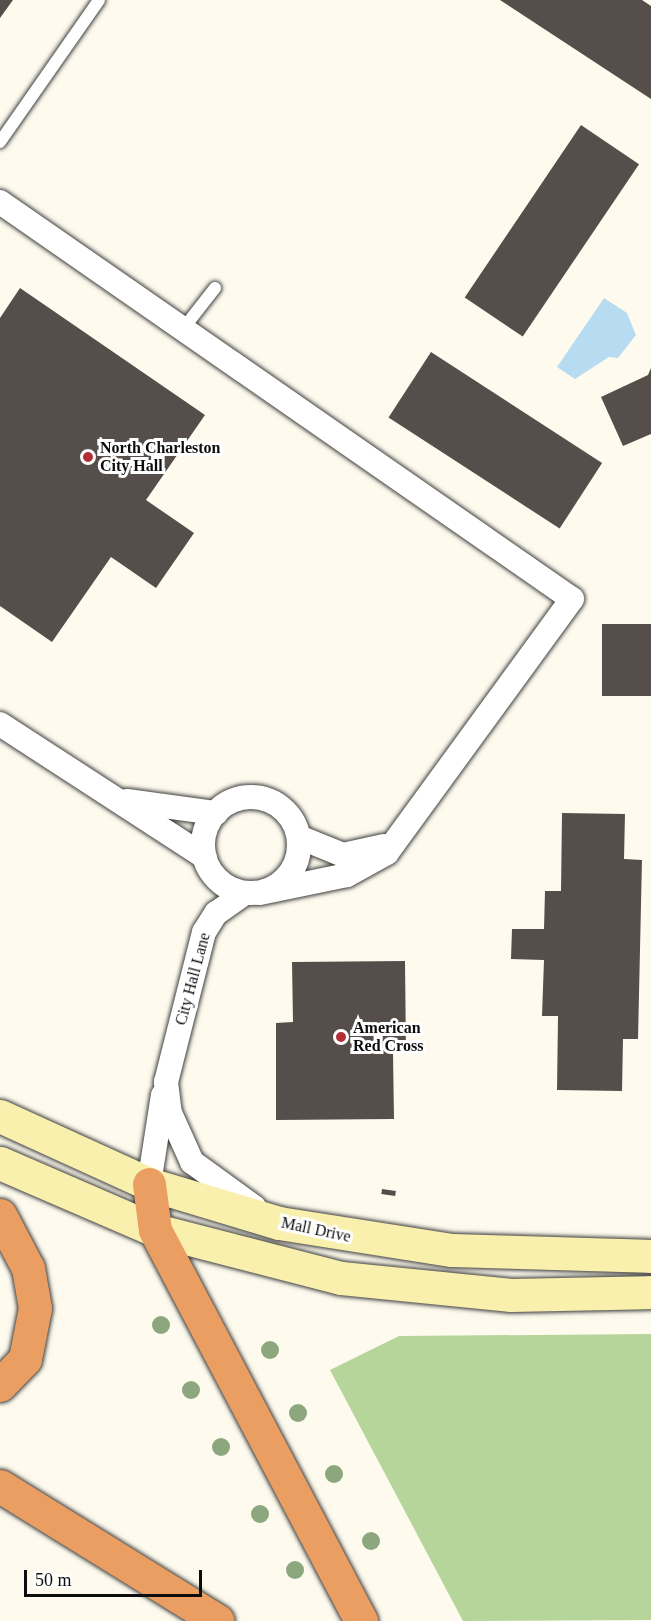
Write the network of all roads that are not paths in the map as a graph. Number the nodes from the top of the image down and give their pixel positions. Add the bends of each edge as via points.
1 (99, 0) edge
2 (0, 142) edge
3 (0, 202) edge
4 (215, 288) dead end
5 (183, 329) junction
6 (0, 724) edge
7 (115, 798) junction
8 (216, 813) junction
9 (403, 832) junction
10 (299, 837) junction
11 (205, 857) junction
12 (253, 893) junction
13 (166, 1082) junction
14 (0, 1116) edge
15 (0, 1163) edge
16 (149, 1184) junction
17 (0, 1215) edge
18 (279, 1223) junction
19 (155, 1230) junction
20 (643, 1253) edge
21 (651, 1292) edge
22 (0, 1385) edge
23 (0, 1486) edge
24 (218, 1621) edge
25 (362, 1621) edge

1 - 2 lane
3 - 5 street
4 - 5 lane
5 - 9 street via 572,599
6 - 7 street
7 - 8 street
7 - 11 street
8 - 10 street via 240,798 272,802 294,822
8 - 11 street via 205,831
9 - 10 street via 375,851 343,855
9 - 12 street via 368,868
10 - 12 street via 295,866 286,878
11 - 12 street via 216,878
12 - 13 street, City Hall Lane via 216,913 204,932
13 - 16 street, City Hall Lane
13 - 18 street, City Hall Lane via 170,1113 192,1162
14 - 16 street, Mall Drive
15 - 19 street
16 - 18 street, Mall Drive
16 - 19 highway
17 - 22 highway via 28,1268 35,1308 25,1359
18 - 20 street, Mall Drive via 452,1250
19 - 21 street via 252,1259 426,1291 511,1295
19 - 25 highway
23 - 24 highway

